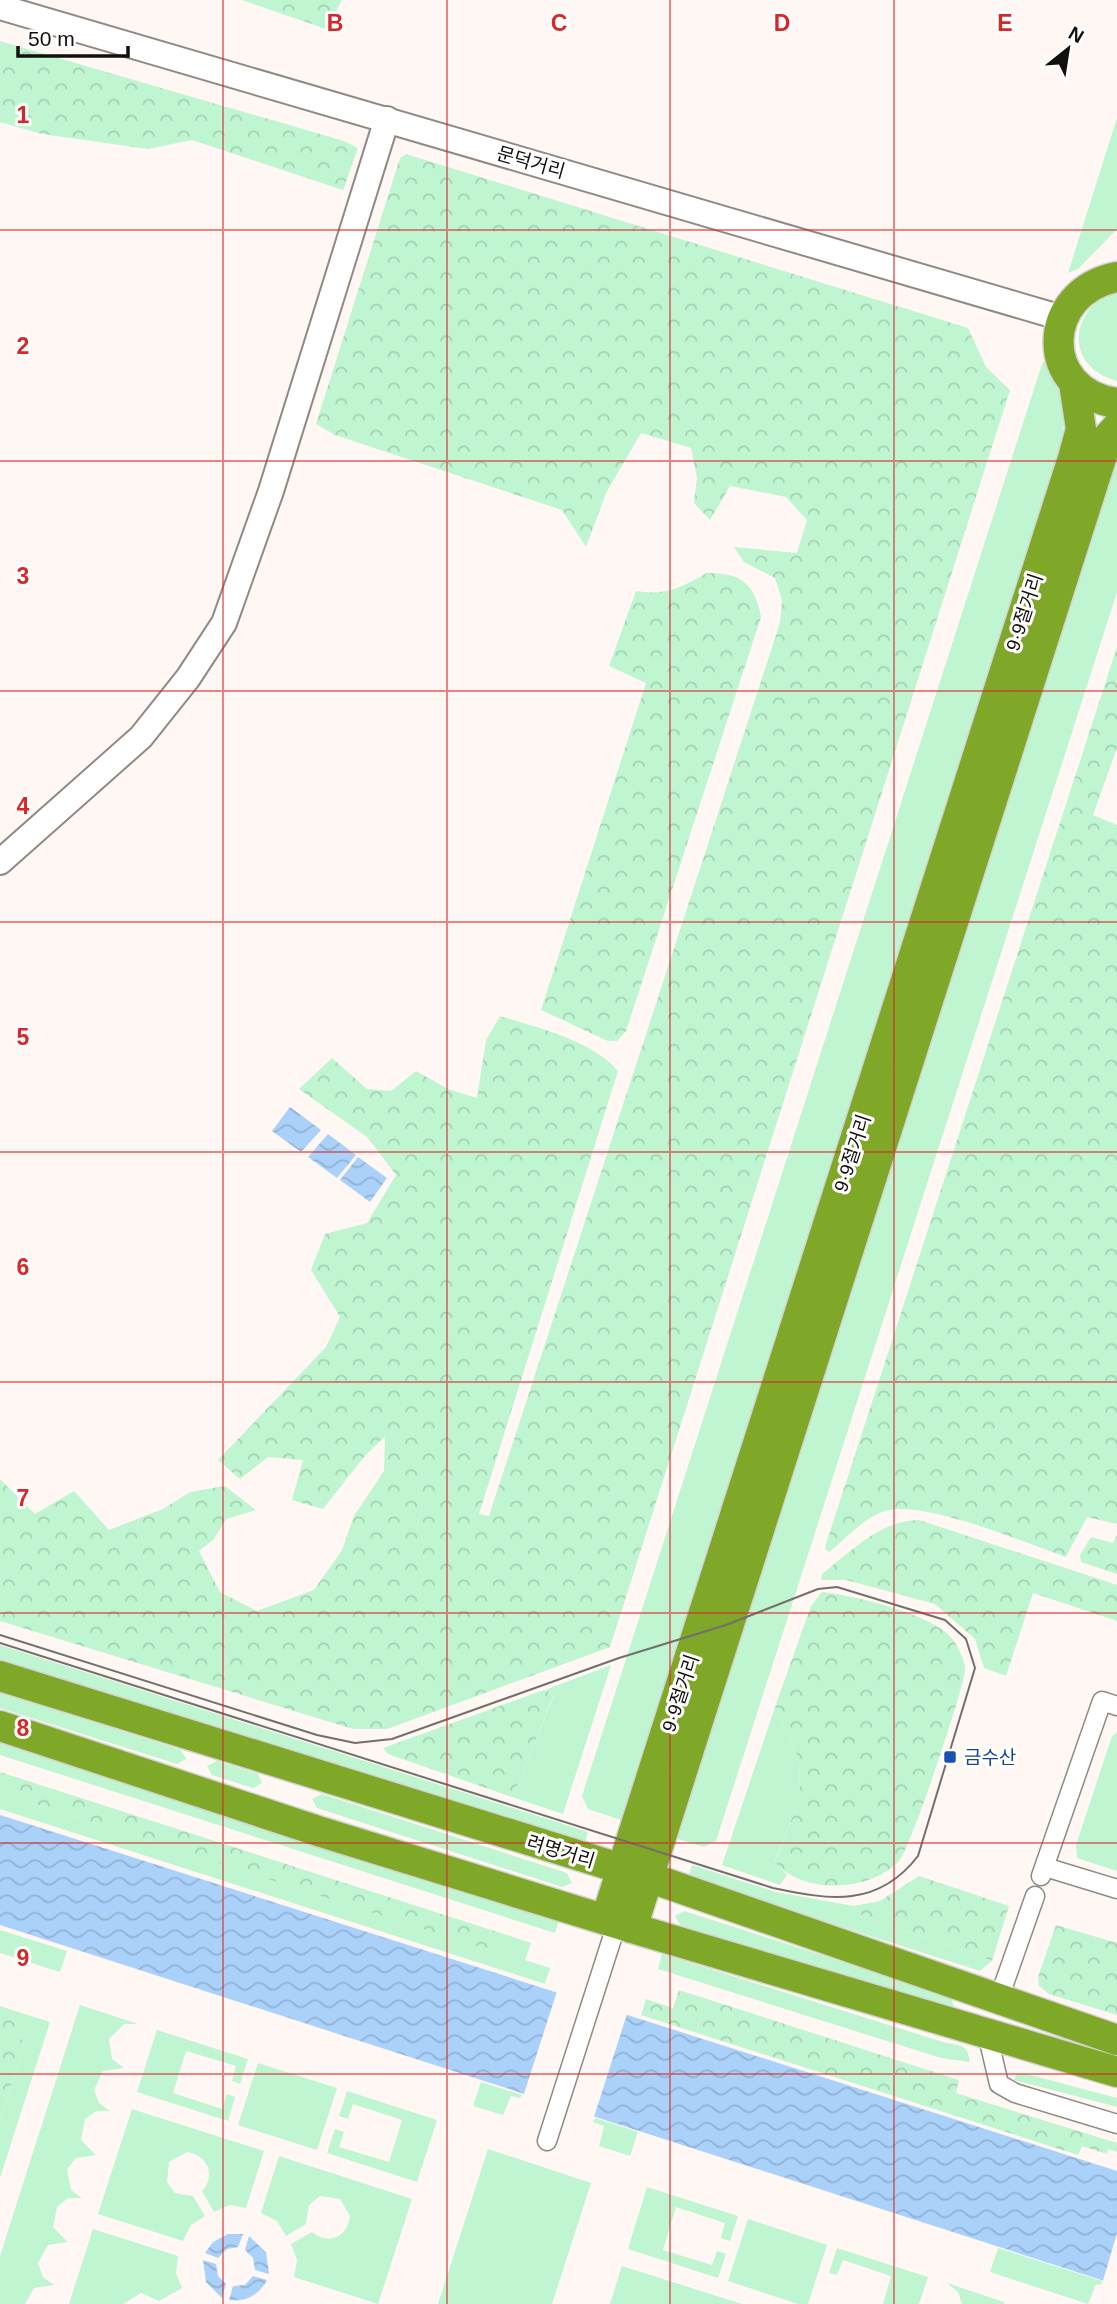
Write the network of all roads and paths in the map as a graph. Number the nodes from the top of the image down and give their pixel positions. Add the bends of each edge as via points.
1 (0, 7) edge
2 (387, 119) junction
3 (1117, 277) edge
4 (1062, 317) junction
5 (1074, 383) junction
6 (1117, 403) edge
7 (1117, 427) edge
8 (0, 862) edge
9 (0, 1676) edge
10 (1117, 1706) edge
11 (0, 1726) edge
12 (635, 1874) junction
13 (1117, 1889) edge
14 (1035, 1896) dead end
15 (618, 1924) junction
16 (999, 2001) junction
17 (987, 2033) junction
18 (1117, 2040) edge
19 (1117, 2072) edge
20 (1117, 2123) edge
21 (547, 2141) dead end

1 - 2 main road, 문덕거리
2 - 4 main road, 문덕거리
2 - 8 main road via 271,491 224,623 141,737
3 - 4 highway via 1083,289
4 - 5 highway, 9·9절거리 via 1059,352
5 - 6 highway via 1088,394
5 - 12 highway, 9·9절거리 via 1080,429 1073,458
7 - 12 highway, 9·9절거리 via 1108,437 1093,481
9 - 12 highway, 려명거리
10 - 13 street via 1102,1701 1043,1871
11 - 15 highway
12 - 15 highway, 9·9절거리
12 - 16 highway, 려명거리
14 - 16 street
15 - 17 highway
15 - 21 street
16 - 18 highway, 려명거리
17 - 19 highway
17 - 20 street via 999,2084 1015,2093

